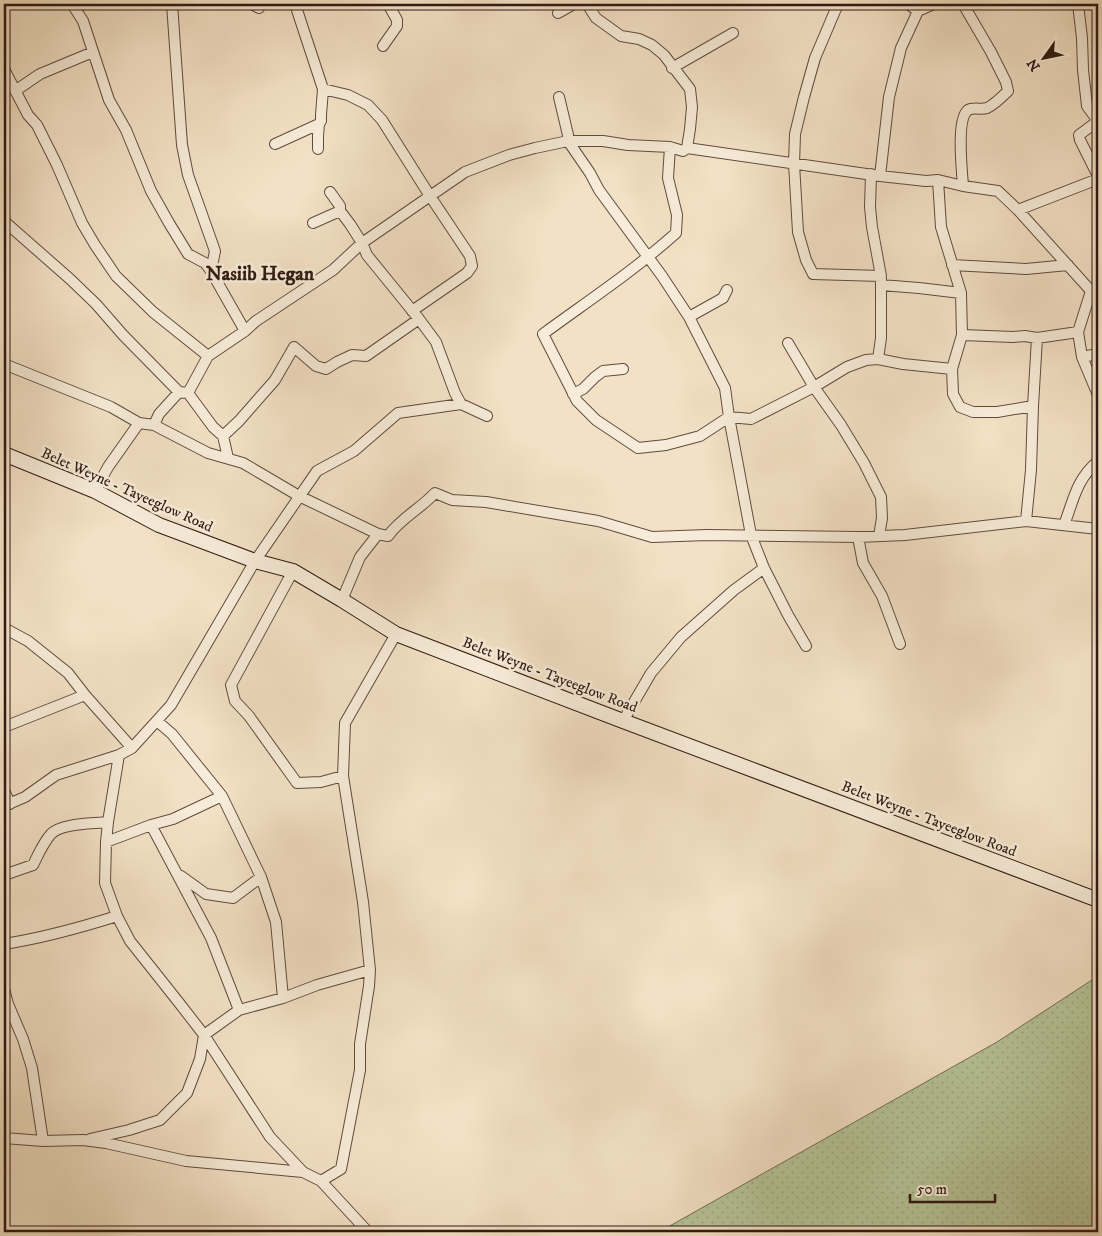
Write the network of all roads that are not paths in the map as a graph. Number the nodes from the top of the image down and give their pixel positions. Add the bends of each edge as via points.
1 (72, 4) edge
2 (172, 4) edge
3 (295, 4) edge
4 (388, 4) edge
5 (574, 4) edge
6 (587, 4) edge
7 (838, 4) edge
8 (908, 4) edge
9 (934, 4) edge
10 (963, 4) edge
11 (1078, 4) edge
12 (918, 11) junction
13 (558, 13) dead end
14 (733, 33) dead end
15 (383, 46) dead end
16 (93, 52) junction
17 (672, 68) junction
18 (4, 69) edge
19 (323, 89) junction
20 (16, 91) junction
21 (559, 97) dead end
22 (1098, 121) edge
23 (319, 124) junction
24 (568, 141) junction
25 (275, 144) dead end
26 (670, 147) junction
27 (687, 148) junction
28 (318, 149) dead end
29 (794, 164) junction
30 (876, 175) junction
31 (1098, 178) edge
32 (938, 180) junction
33 (963, 186) junction
34 (330, 192) dead end
35 (430, 196) junction
36 (340, 210) junction
37 (1018, 210) junction
38 (4, 221) edge
39 (313, 223) dead end
40 (362, 243) junction
41 (648, 256) junction
42 (952, 265) junction
43 (1068, 265) junction
44 (211, 271) junction
45 (881, 280) junction
46 (727, 290) dead end
47 (1095, 290) edge
48 (961, 293) junction
49 (416, 315) junction
50 (689, 317) junction
51 (245, 331) junction
52 (1078, 332) junction
53 (962, 335) junction
54 (1037, 338) junction
55 (788, 343) dead end
56 (1098, 354) edge
57 (208, 356) junction
58 (1082, 357) junction
59 (878, 359) junction
60 (4, 364) edge
61 (623, 369) dead end
62 (952, 369) junction
63 (814, 387) junction
64 (184, 392) junction
65 (574, 394) junction
66 (1098, 396) edge
67 (461, 404) junction
68 (1033, 406) junction
69 (487, 416) dead end
70 (729, 418) junction
71 (139, 423) junction
72 (154, 425) junction
73 (223, 436) junction
74 (4, 454) edge
75 (228, 458) junction
76 (1098, 461) edge
77 (95, 491) junction
78 (300, 496) junction
79 (1026, 521) junction
80 (1064, 525) junction
81 (1098, 529) edge
82 (378, 534) junction
83 (751, 535) junction
84 (879, 536) junction
85 (858, 537) junction
86 (255, 561) junction
87 (764, 568) junction
88 (294, 572) junction
89 (342, 600) junction
90 (4, 628) edge
91 (396, 634) junction
92 (900, 644) dead end
93 (806, 646) dead end
94 (86, 695) junction
95 (157, 721) junction
96 (623, 721) junction
97 (4, 727) edge
98 (132, 748) junction
99 (119, 755) junction
100 (343, 776) junction
101 (4, 790) edge
102 (222, 796) junction
103 (7, 805) edge
104 (108, 822) junction
105 (151, 825) junction
106 (106, 842) junction
107 (178, 874) junction
108 (4, 875) edge
109 (261, 877) junction
110 (1098, 900) edge
111 (117, 916) junction
112 (4, 944) edge
113 (370, 970) junction
114 (4, 989) edge
115 (283, 998) junction
116 (239, 1010) junction
117 (204, 1035) junction
118 (4, 1138) edge
119 (83, 1140) junction
120 (43, 1141) junction
121 (303, 1172) junction
122 (321, 1181) junction
123 (368, 1232) edge

1 - 16 street via 83,21
2 - 44 street via 182,145 188,175 215,251
3 - 19 street
4 - 15 street via 397,26
5 - 13 street
6 - 17 street via 596,18 621,36 639,38 652,46
7 - 29 street via 815,58 804,97 795,134
8 - 12 street
9 - 12 street
10 - 33 street via 991,52 1008,91 986,108 969,109 963,115 960,135
11 - 22 street via 1087,106
12 - 30 street via 901,48
14 - 17 street
16 - 20 street via 40,74
16 - 44 street via 109,100 169,224 188,254 205,263
17 - 27 street via 690,90 692,107
18 - 20 street
19 - 23 street via 322,121
19 - 35 street via 348,95 368,105 382,120
20 - 57 street via 37,125 82,223 116,276 153,312
21 - 24 street
22 - 31 street via 1079,135
23 - 25 street
23 - 28 street
24 - 26 street
24 - 35 street via 509,155 465,172
24 - 41 street via 598,190
26 - 27 street via 683,151
26 - 41 street via 668,178 677,215 676,233
27 - 29 street
29 - 30 street
29 - 45 street via 798,232 813,274
30 - 32 street
30 - 45 street via 870,207
31 - 37 street
32 - 33 street
32 - 42 street via 941,226
33 - 37 street via 998,191
34 - 36 street
35 - 40 street
35 - 49 street via 470,256 472,266
36 - 39 street
36 - 40 street
37 - 43 street
38 - 64 street via 70,279
40 - 49 street via 367,255
40 - 51 street via 333,270
41 - 50 street
41 - 65 street via 544,334
42 - 43 street via 1026,269
42 - 48 street
43 - 47 street
44 - 51 street
45 - 48 street
45 - 59 street
46 - 50 street via 723,298
47 - 52 street
48 - 53 street
49 - 67 street via 436,342
49 - 73 street via 366,356 352,355 326,369 316,366 294,348 275,380
50 - 70 street via 725,388
51 - 57 street
52 - 54 street
52 - 58 street
53 - 54 street
53 - 62 street
54 - 68 street
55 - 63 street
56 - 58 street
57 - 64 street
58 - 66 street
59 - 62 street
59 - 63 street via 847,367
60 - 71 street via 111,407
61 - 65 street via 603,371
62 - 68 street via 953,394 960,407 973,412 997,412
63 - 70 street via 751,419
63 - 84 street via 864,463 881,497
64 - 72 street via 159,414
64 - 73 street
65 - 70 street via 596,420 638,448 700,436
67 - 69 street
67 - 78 street via 398,413 354,451 317,471
68 - 79 street
70 - 83 street
71 - 72 street
71 - 77 street via 108,466
72 - 75 street via 208,453
73 - 75 street
74 - 77 main road, Belet Weyne - Tayeeglow Road
75 - 78 street via 243,463
76 - 80 street via 1078,485
77 - 86 main road, Belet Weyne - Tayeeglow Road via 159,525
78 - 82 street
78 - 86 street
79 - 80 street
79 - 84 street
80 - 81 street
82 - 83 street via 388,536 395,526 434,493 452,500 486,502 598,521 652,537
82 - 89 street via 360,557
83 - 85 street
83 - 87 street
84 - 85 street
85 - 92 street via 864,562 882,596
86 - 88 main road, Belet Weyne - Tayeeglow Road
86 - 95 street via 171,705
87 - 93 street
87 - 96 street via 681,637 651,673
88 - 89 main road, Belet Weyne - Tayeeglow Road
88 - 100 street via 231,685 235,700 297,783 321,782
89 - 91 main road, Belet Weyne - Tayeeglow Road
90 - 94 street via 28,641 68,673
91 - 96 main road, Belet Weyne - Tayeeglow Road
91 - 100 street via 345,723
94 - 97 street
94 - 98 street
95 - 98 street
95 - 102 street via 172,734
96 - 110 main road, Belet Weyne - Tayeeglow Road
98 - 99 street
99 - 103 street via 56,775 25,797
99 - 104 street
100 - 113 street
101 - 103 street
102 - 105 street via 173,819
102 - 109 street
104 - 106 street
104 - 108 street via 70,825 52,833 33,865
105 - 106 street
105 - 107 street
106 - 111 street via 105,883
107 - 109 street via 206,894 233,898
107 - 116 street via 211,938
109 - 115 street via 276,922
111 - 112 street via 66,932
111 - 117 street via 130,941
113 - 115 street
113 - 122 street via 360,1044 360,1070 342,1169
114 - 120 street via 32,1068
115 - 116 street
116 - 117 street
117 - 119 street via 200,1059 187,1093 160,1120
117 - 121 street via 270,1137
118 - 120 street
119 - 120 street
119 - 121 street via 186,1161
121 - 122 street
122 - 123 street

